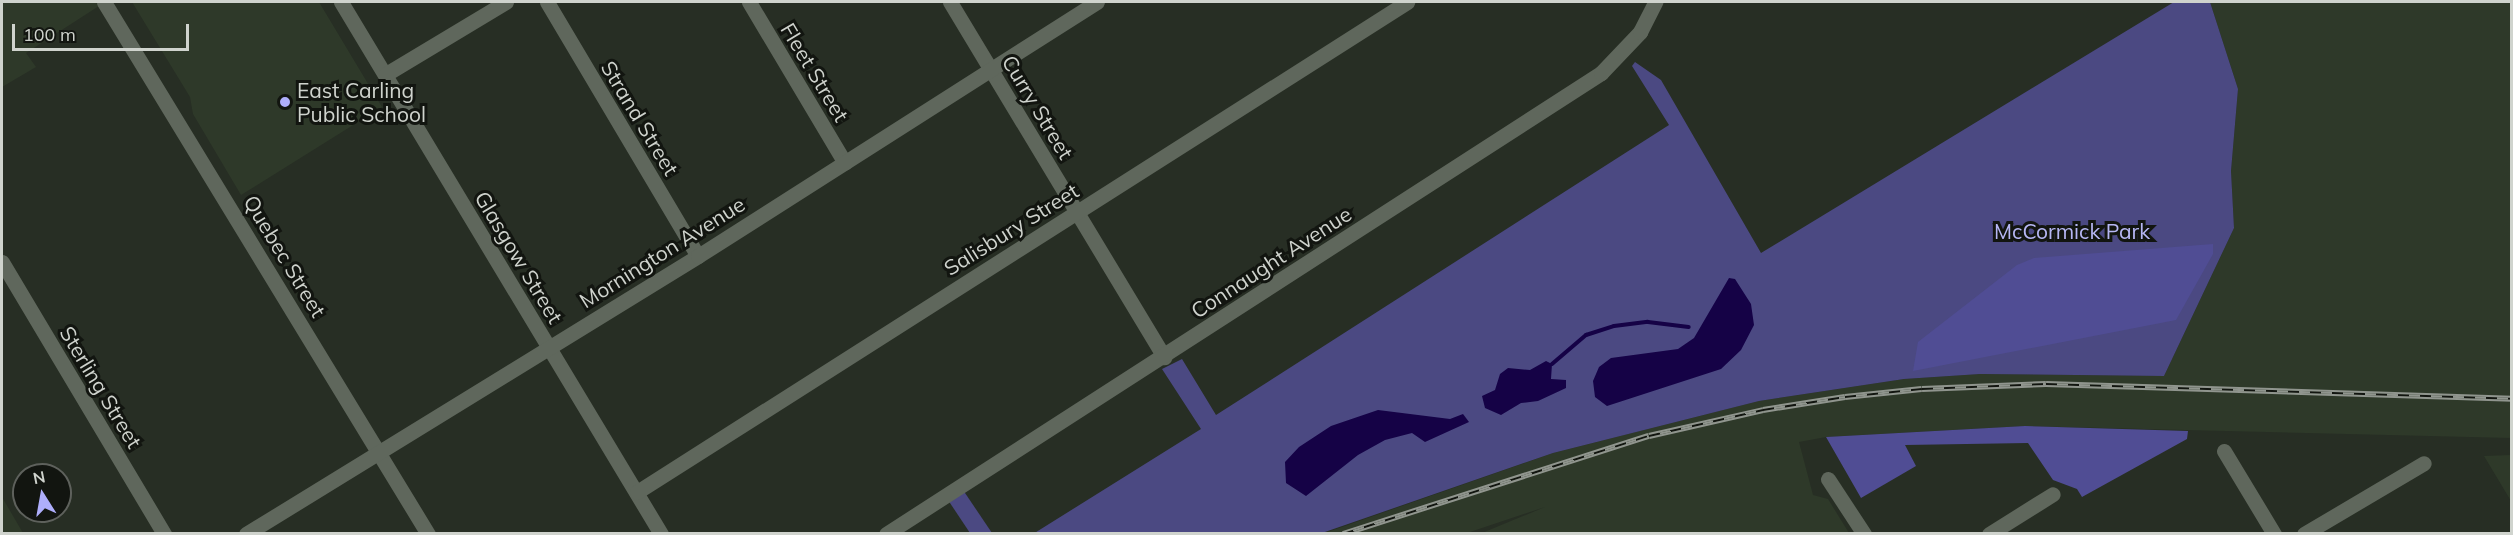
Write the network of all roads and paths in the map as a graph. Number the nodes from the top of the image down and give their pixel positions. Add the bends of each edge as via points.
1 (104, 2) edge
2 (341, 2) edge
3 (506, 2) edge
4 (547, 2) edge
5 (749, 2) edge
6 (950, 2) edge
7 (1097, 2) edge
8 (1407, 2) edge
9 (1655, 2) edge
10 (991, 69) junction
11 (386, 74) junction
12 (845, 163) junction
13 (1076, 212) junction
14 (698, 256) junction
15 (2, 262) edge
16 (548, 348) junction
17 (1164, 357) junction
18 (378, 449) junction
19 (2224, 451) dead end
20 (2424, 463) dead end
21 (1828, 479) dead end
22 (637, 492) junction
23 (2054, 494) dead end
24 (164, 534) edge
25 (246, 534) edge
26 (428, 534) edge
27 (661, 534) edge
28 (886, 534) edge
29 (1864, 534) edge
30 (1989, 534) edge
31 (2274, 534) edge
32 (2304, 534) edge

1 - 18 street, Quebec Street
2 - 11 street, Glasgow Street
3 - 11 street
4 - 14 street, Strand Street
5 - 12 street, Fleet Street
6 - 10 street, Curry Street
7 - 10 street, Mornington Avenue
8 - 13 street, Salisbury Street
9 - 17 street, Connaught Avenue via 1640,32 1601,73
10 - 12 street, Mornington Avenue
10 - 13 street, Curry Street
11 - 16 street, Glasgow Street
12 - 14 street, Mornington Avenue
13 - 17 street, Curry Street
13 - 22 street, Salisbury Street
14 - 16 street, Mornington Avenue
15 - 24 street, Sterling Street
16 - 18 street, Mornington Avenue
16 - 22 street, Glasgow Street
17 - 28 street, Connaught Avenue
18 - 25 street, Mornington Avenue
18 - 26 street, Quebec Street
19 - 31 street
20 - 32 street
21 - 29 street
22 - 27 street, Glasgow Street
23 - 30 street

